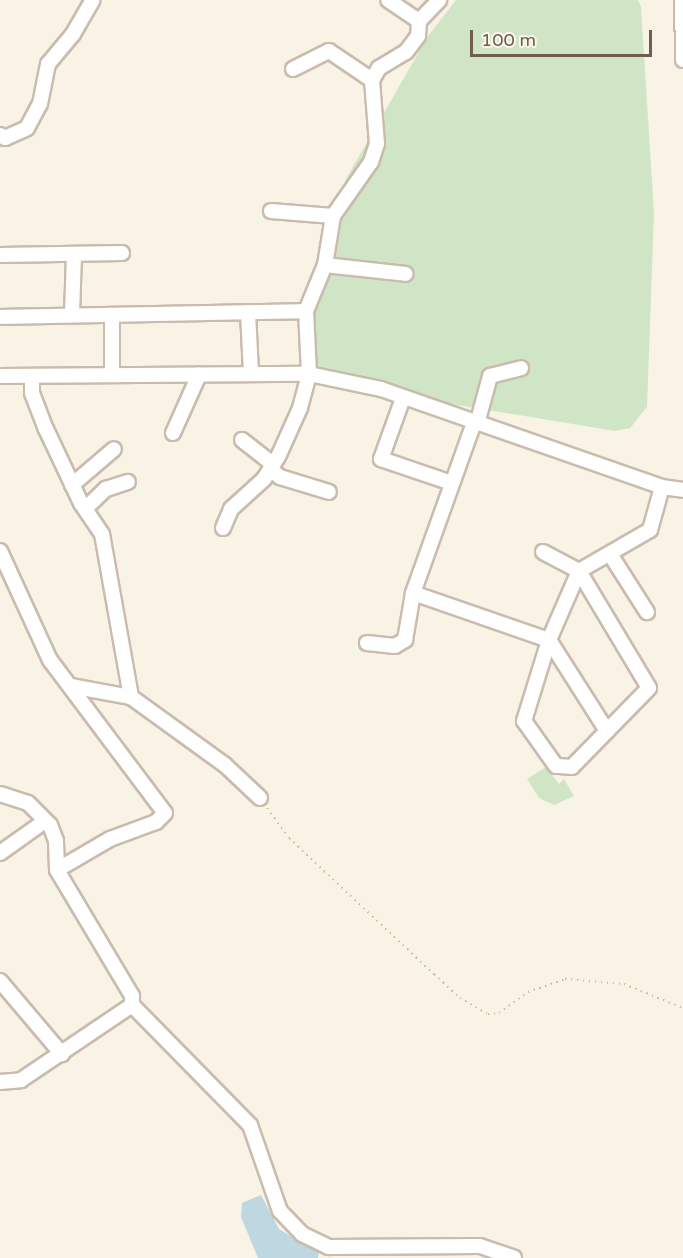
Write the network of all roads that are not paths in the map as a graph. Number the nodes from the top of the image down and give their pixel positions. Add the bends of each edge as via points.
1 (93, 0) edge
2 (387, 0) edge
3 (439, 0) edge
4 (682, 0) edge
5 (419, 21) junction
6 (683, 60) edge
7 (293, 69) dead end
8 (372, 80) junction
9 (0, 135) edge
10 (272, 211) dead end
11 (333, 216) junction
12 (122, 253) dead end
13 (74, 254) junction
14 (0, 255) edge
15 (325, 265) junction
16 (406, 274) dead end
17 (306, 311) junction
18 (248, 312) junction
19 (72, 315) junction
20 (112, 315) junction
21 (0, 317) edge
22 (520, 368) dead end
23 (309, 374) junction
24 (112, 375) junction
25 (199, 375) junction
26 (251, 375) junction
27 (0, 376) edge
28 (32, 376) junction
29 (403, 398) junction
30 (475, 423) junction
31 (173, 432) dead end
32 (242, 440) dead end
33 (114, 449) dead end
34 (272, 466) junction
35 (128, 482) dead end
36 (452, 483) junction
37 (72, 485) junction
38 (662, 487) junction
39 (683, 490) edge
40 (328, 492) dead end
41 (86, 508) junction
42 (223, 528) dead end
43 (0, 551) edge
44 (543, 552) dead end
45 (610, 554) junction
46 (579, 572) junction
47 (413, 593) junction
48 (647, 612) dead end
49 (549, 640) junction
50 (367, 643) dead end
51 (71, 686) junction
52 (131, 697) junction
53 (607, 731) junction
54 (0, 794) edge
55 (260, 798) road end
56 (45, 821) junction
57 (0, 854) edge
58 (57, 870) junction
59 (0, 981) edge
60 (132, 1005) junction
61 (62, 1054) junction
62 (0, 1082) edge
63 (514, 1258) edge

1 - 9 street via 73,34 48,64 40,104 27,128 5,138
2 - 5 street
3 - 5 street
4 - 6 street
5 - 8 street via 418,36 406,52 379,68
7 - 8 street via 329,51
8 - 11 street via 377,144 371,162
10 - 11 street
11 - 15 street
12 - 13 street
13 - 14 street
13 - 19 street
15 - 16 street
15 - 17 street
17 - 18 street
17 - 23 street
18 - 20 street
18 - 26 street
19 - 20 street
19 - 21 street
20 - 24 street
22 - 30 street via 490,376
23 - 26 street
23 - 29 street
23 - 34 street via 300,408
24 - 25 street
24 - 28 street
25 - 26 street
25 - 31 street
27 - 28 street
28 - 37 street via 32,393
29 - 30 street
29 - 36 street via 381,459
30 - 36 street
30 - 38 street
32 - 34 street
33 - 37 street
34 - 40 street via 280,477
34 - 42 street via 231,509
35 - 41 street via 106,489
36 - 47 street
37 - 41 street
38 - 39 street
38 - 45 street via 650,530
41 - 52 street via 102,534
43 - 51 street via 50,660
44 - 46 street
45 - 46 street
45 - 48 street
46 - 49 street
46 - 53 street via 649,688
47 - 49 street
47 - 50 street via 405,640 395,646
49 - 53 street
49 - 53 street via 524,721 556,766 572,767
51 - 52 street
51 - 58 street via 165,813 156,822 110,840
52 - 55 street via 225,765
54 - 56 street via 28,803
56 - 57 street
56 - 58 street via 56,841
58 - 60 street via 132,996
59 - 61 street
60 - 61 street
60 - 63 street via 249,1125 280,1211 302,1233 329,1247 480,1246
61 - 62 street via 21,1080

